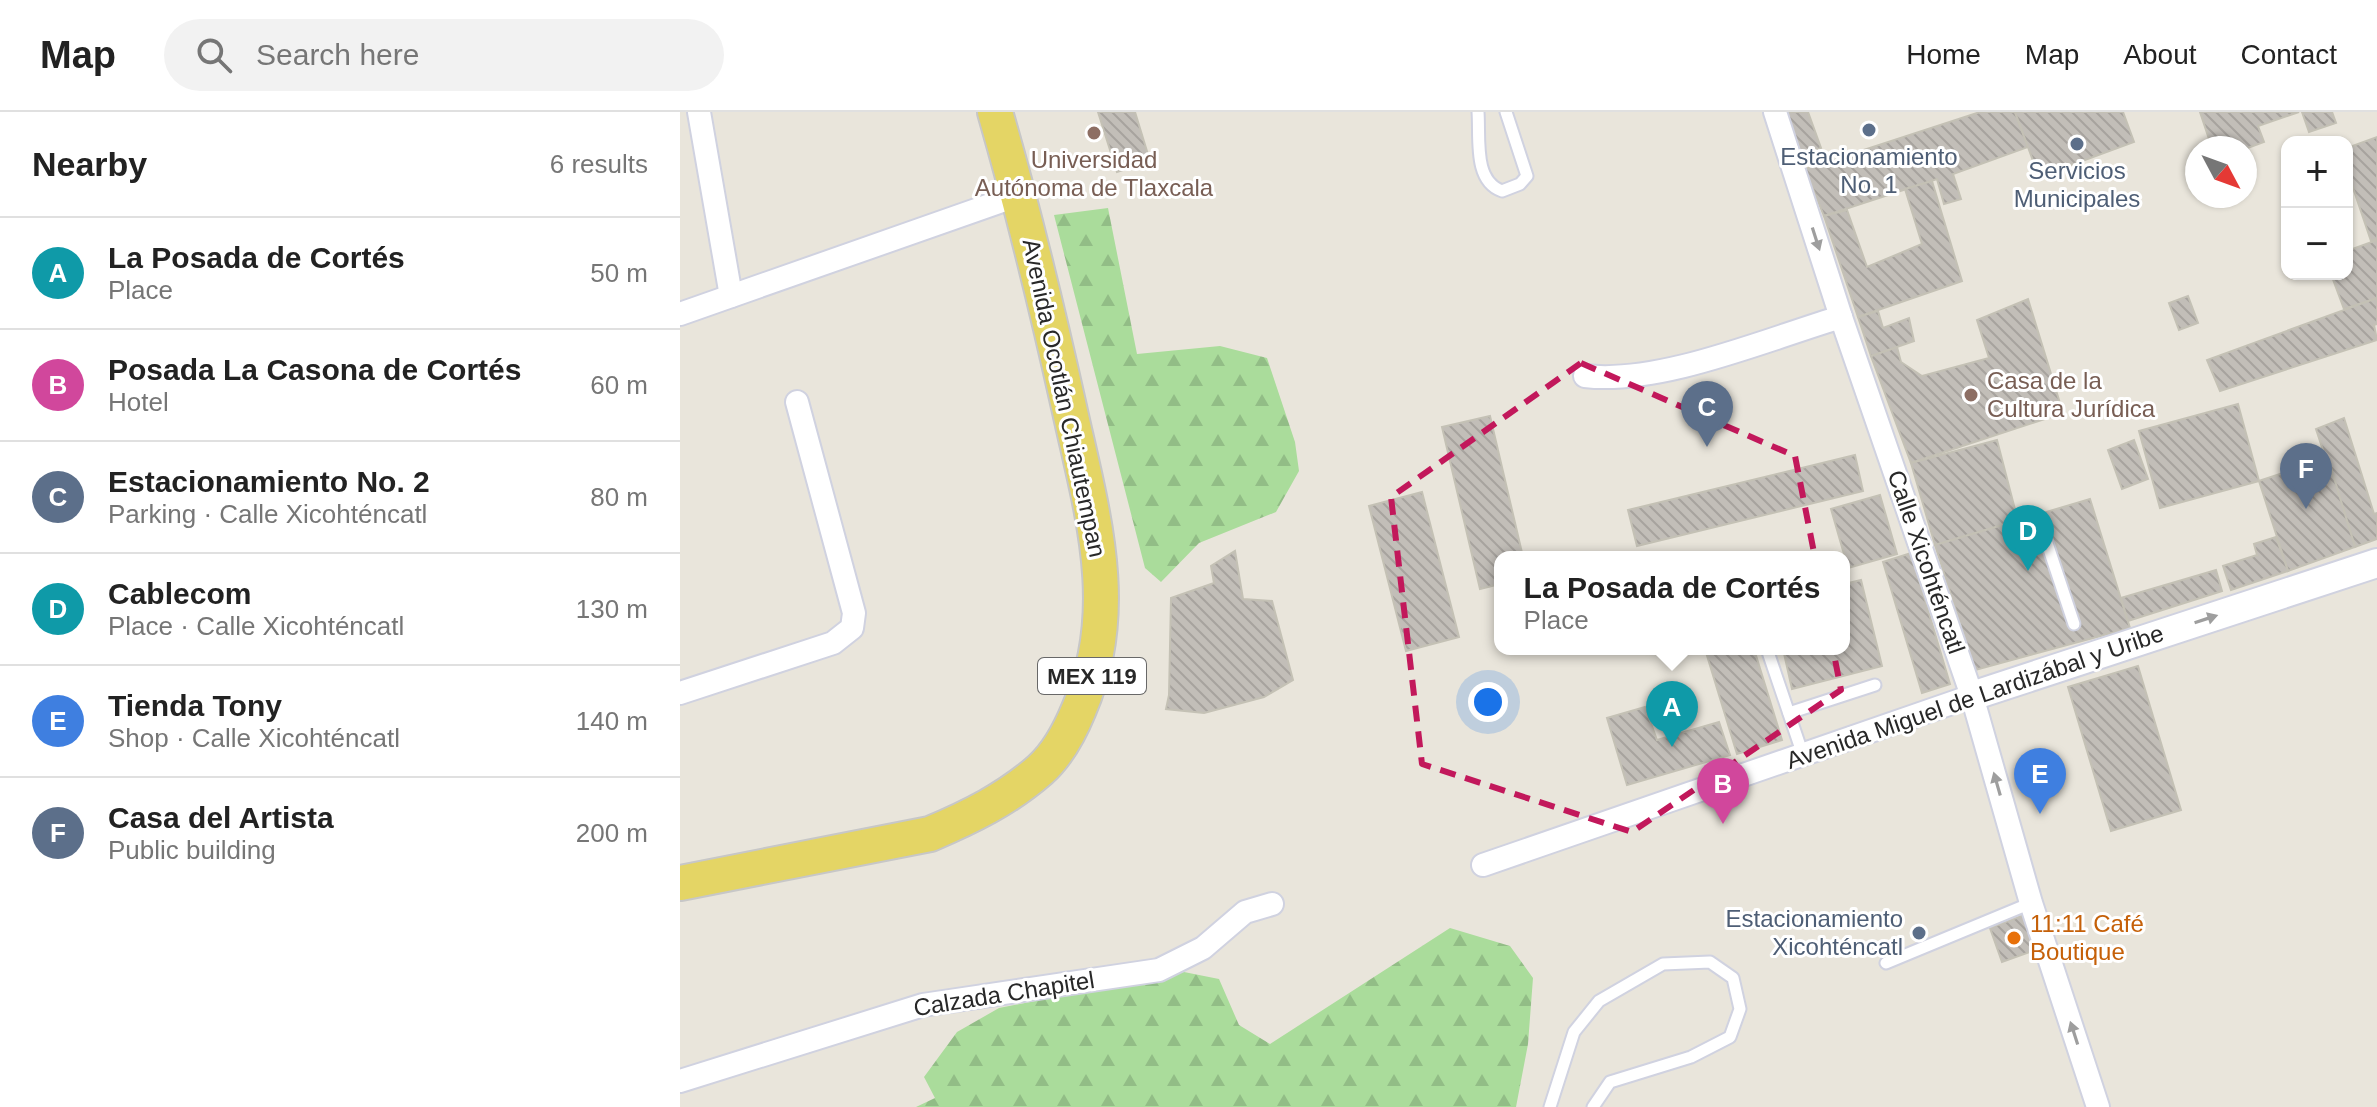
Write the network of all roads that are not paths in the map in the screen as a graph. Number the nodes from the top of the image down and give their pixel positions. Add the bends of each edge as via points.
1 (699, 112) edge
2 (995, 112) edge
3 (1478, 112) edge
4 (1506, 112) edge
5 (1780, 115) edge
6 (1019, 195) junction
7 (731, 296) junction
8 (680, 314) edge
9 (1841, 317) junction
10 (1585, 376) dead end
11 (797, 402) dead end
12 (2045, 537) dead end
13 (2376, 566) edge
14 (2074, 624) dead end
15 (1769, 655) edge
16 (1875, 685) dead end
17 (680, 693) edge
18 (1972, 696) junction
19 (1789, 713) junction
20 (1803, 755) junction
21 (1483, 865) dead end
22 (680, 883) edge
23 (2031, 903) junction
24 (1272, 904) dead end
25 (1886, 963) dead end
26 (680, 1081) edge
27 (1550, 1107) edge
28 (1593, 1107) edge
29 (2098, 1107) edge

1 - 7 street
2 - 6 main road, Avenida Ocotlán Chiautempan / MEX 119
3 - 4 lane via 1484,178 1502,191 1527,176
5 -> 9 street, Calle Xicohténcatl
6 - 7 street
6 - 22 main road, Avenida Ocotlán Chiautempan / MEX 119 via 1101,565 1099,641 1091,683 1076,717 1042,768 986,809 930,834
7 - 8 street
9 - 10 street via 1657,373
9 - 18 street, Calle Xicohténcatl
11 - 17 street via 854,613 852,628 833,643
12 - 14 lane
18 -> 13 street, Avenida Miguel de Lardizábal y Uribe via 2084,650
15 - 19 lane
16 - 19 lane
18 - 20 street, Avenida Miguel de Lardizábal y Uribe
23 -> 18 street, Calle Xicohténcatl
19 - 20 lane
20 - 21 street, Avenida Miguel de Lardizábal y Uribe
23 - 25 lane
29 -> 23 street, Calle Xicohténcatl
24 - 26 street, Calzada Chapitel via 1245,912 1203,948 1159,970 923,1005
27 - 28 lane via 1574,1032 1599,1001 1663,964 1710,962 1733,978 1740,1009 1730,1037 1691,1057 1610,1082

